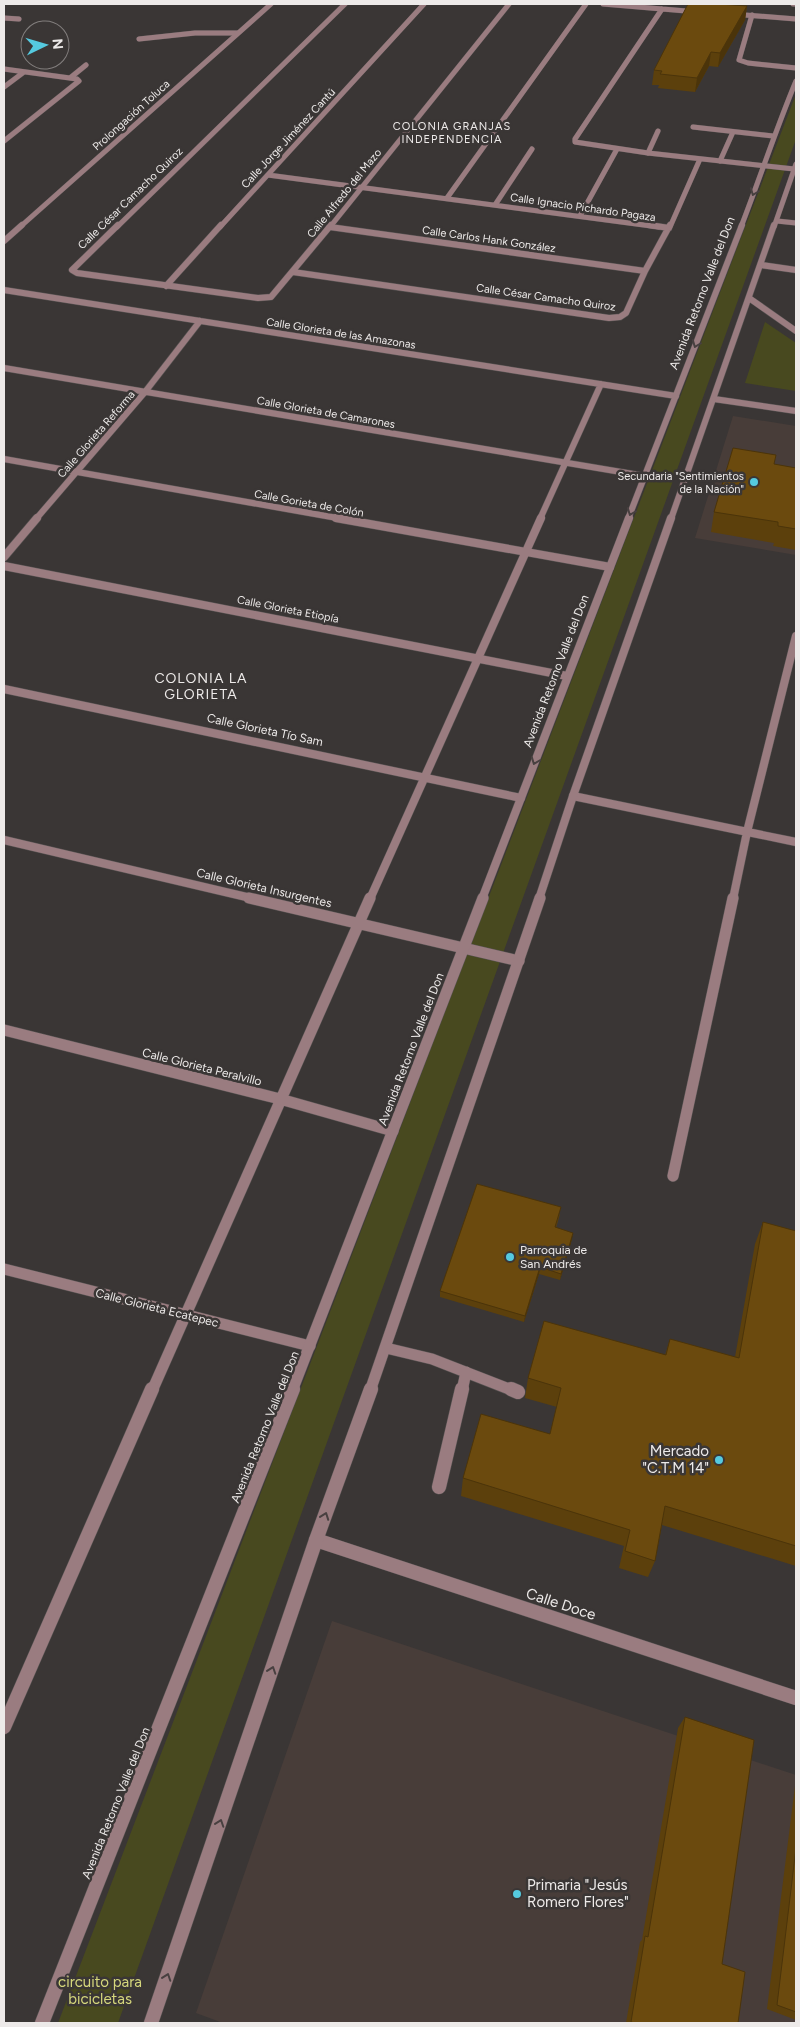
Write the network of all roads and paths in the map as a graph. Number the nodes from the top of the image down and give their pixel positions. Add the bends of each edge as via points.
1 (271, 4) edge
2 (345, 4) edge
3 (424, 4) edge
4 (509, 4) edge
5 (586, 4) edge
6 (603, 4) edge
7 (662, 9) junction
8 (707, 12) edge
9 (725, 14) edge
10 (752, 16) junction
11 (4, 18) edge
12 (19, 19) dead end
13 (796, 19) edge
14 (237, 33) junction
15 (139, 40) dead end
16 (86, 65) dead end
17 (796, 68) edge
18 (4, 69) edge
19 (24, 72) junction
20 (70, 78) junction
21 (796, 81) edge
22 (4, 87) edge
23 (692, 127) dead end
24 (658, 131) dead end
25 (733, 132) junction
26 (773, 136) junction
27 (4, 141) edge
28 (532, 149) dead end
29 (617, 149) junction
30 (648, 153) junction
31 (700, 159) junction
32 (720, 162) junction
33 (764, 167) junction
34 (795, 167) edge
35 (268, 174) junction
36 (362, 187) junction
37 (447, 198) junction
38 (495, 205) junction
39 (580, 216) junction
40 (777, 221) junction
41 (796, 223) edge
42 (330, 227) junction
43 (669, 228) junction
44 (4, 241) edge
45 (761, 266) junction
46 (796, 270) edge
47 (645, 271) junction
48 (293, 272) junction
49 (166, 286) junction
50 (4, 290) edge
51 (268, 298) joint
52 (749, 298) junction
53 (200, 321) junction
54 (796, 331) edge
55 (4, 368) edge
56 (601, 384) junction
57 (145, 392) junction
58 (676, 396) junction
59 (714, 399) junction
60 (796, 411) edge
61 (4, 459) edge
62 (566, 463) junction
63 (75, 473) junction
64 (645, 476) junction
65 (525, 552) junction
66 (4, 558) edge
67 (4, 566) edge
68 (610, 567) junction
69 (796, 636) edge
70 (478, 657) junction
71 (568, 676) junction
72 (4, 689) edge
73 (426, 776) junction
74 (573, 796) junction
75 (521, 798) junction
76 (747, 832) junction
77 (4, 840) edge
78 (796, 842) edge
79 (359, 923) junction
80 (463, 948) junction
81 (519, 961) junction
82 (4, 1030) edge
83 (280, 1099) junction
84 (393, 1131) junction
85 (673, 1176) dead end
86 (4, 1269) edge
87 (186, 1316) junction
88 (310, 1346) junction
89 (386, 1348) junction
90 (466, 1372) junction
91 (518, 1392) dead end
92 (439, 1487) dead end
93 (316, 1540) junction
94 (796, 1698) edge
95 (4, 1727) edge
96 (42, 2023) edge
97 (151, 2023) edge

1 - 14 street, Prolongación Toluca
2 - 49 street, Calle César Camacho Quiroz via 72,270
3 - 35 street, Calle Jorge Jiménez Cantú
4 - 36 street, Calle Alfredo del Mazo
5 - 37 street
6 - 7 street
7 - 8 street
7 - 29 street via 575,139 577,144
9 - 10 street
10 - 13 street
10 - 17 street via 739,60
11 - 12 street
14 - 15 street via 194,33
14 - 44 street, Prolongación Toluca
16 - 20 street
18 - 19 street
19 - 20 street
19 - 22 street
20 - 27 street via 79,80
21 - 26 street, Avenida Retorno Valle del Don
23 - 25 street
24 - 30 street
25 - 26 street
25 - 32 street
26 - 33 street, Avenida Retorno Valle del Don
28 - 38 street, Calle Ignacio Pichardo Pagaza
29 - 30 street
29 - 39 street
30 - 31 street
31 - 32 street
31 - 43 street, Calle César Camacho Quiroz
32 - 33 street
33 - 34 street
33 -> 58 street, Avenida Retorno Valle del Don
34 - 40 street
35 - 36 street, Calle Ignacio Pichardo Pagaza
35 - 49 street, Calle Jorge Jiménez Cantú
36 - 37 street, Calle Ignacio Pichardo Pagaza
36 - 42 street, Calle Alfredo del Mazo
37 - 38 street, Calle Ignacio Pichardo Pagaza
38 - 39 street, Calle Ignacio Pichardo Pagaza
39 - 43 street, Calle Ignacio Pichardo Pagaza
40 - 41 street
40 - 45 street
42 - 47 street, Calle Carlos Hank González
42 - 48 street, Calle Alfredo del Mazo
43 - 47 street, Calle César Camacho Quiroz
45 - 46 street
45 - 52 street
47 - 48 street, Calle César Camacho Quiroz via 626,313 615,318
48 - 51 street, Calle Alfredo del Mazo
49 - 51 street, Calle César Camacho Quiroz
50 - 53 street, Calle Glorieta de las Amazonas
52 - 54 street
52 - 59 street
53 - 56 street, Calle Glorieta de las Amazonas
53 - 57 street, Calle Glorieta Reforma
55 - 57 street, Calle Glorieta de Camarones
56 - 58 street, Calle Glorieta de las Amazonas
56 - 62 street
57 - 62 street, Calle Glorieta de Camarones
57 - 63 street, Calle Glorieta Reforma
58 - 64 street, Avenida Retorno Valle del Don
59 - 60 street
59 - 74 street
61 - 63 street, Calle Gorieta de Colón
62 - 64 street, Calle Glorieta de Camarones
62 - 65 street
63 - 65 street, Calle Gorieta de Colón
63 - 66 street, Calle Glorieta Reforma
64 -> 68 street, Avenida Retorno Valle del Don
65 - 68 street, Calle Gorieta de Colón
65 - 70 street
67 - 70 street, Calle Glorieta Etiopía
68 - 71 street, Avenida Retorno Valle del Don
69 - 76 street
70 - 71 street, Calle Glorieta Etiopía
70 - 73 street
71 -> 75 street, Avenida Retorno Valle del Don
72 - 73 street, Calle Glorieta Tío Sam
73 - 75 street, Calle Glorieta Tío Sam
73 - 79 street
74 - 76 street
74 - 81 street
75 - 80 street, Avenida Retorno Valle del Don
76 - 78 street
76 - 85 street
77 - 79 street, Calle Glorieta Insurgentes
79 - 80 street, Calle Glorieta Insurgentes
79 - 83 street
80 - 81 street, Calle Glorieta Insurgentes
80 - 84 street, Avenida Retorno Valle del Don
81 - 89 street
82 - 83 street, Calle Glorieta Peralvillo
83 - 84 street, Calle Glorieta Peralvillo
83 - 87 street
84 - 88 street, Avenida Retorno Valle del Don
86 - 87 street, Calle Glorieta Ecatepec
87 - 88 street, Calle Glorieta Ecatepec
87 - 95 street
88 - 96 street, Avenida Retorno Valle del Don
89 - 90 street via 432,1359
93 -> 89 street
90 - 91 street
90 - 92 street
93 - 94 street, Calle Doce
97 -> 93 street

